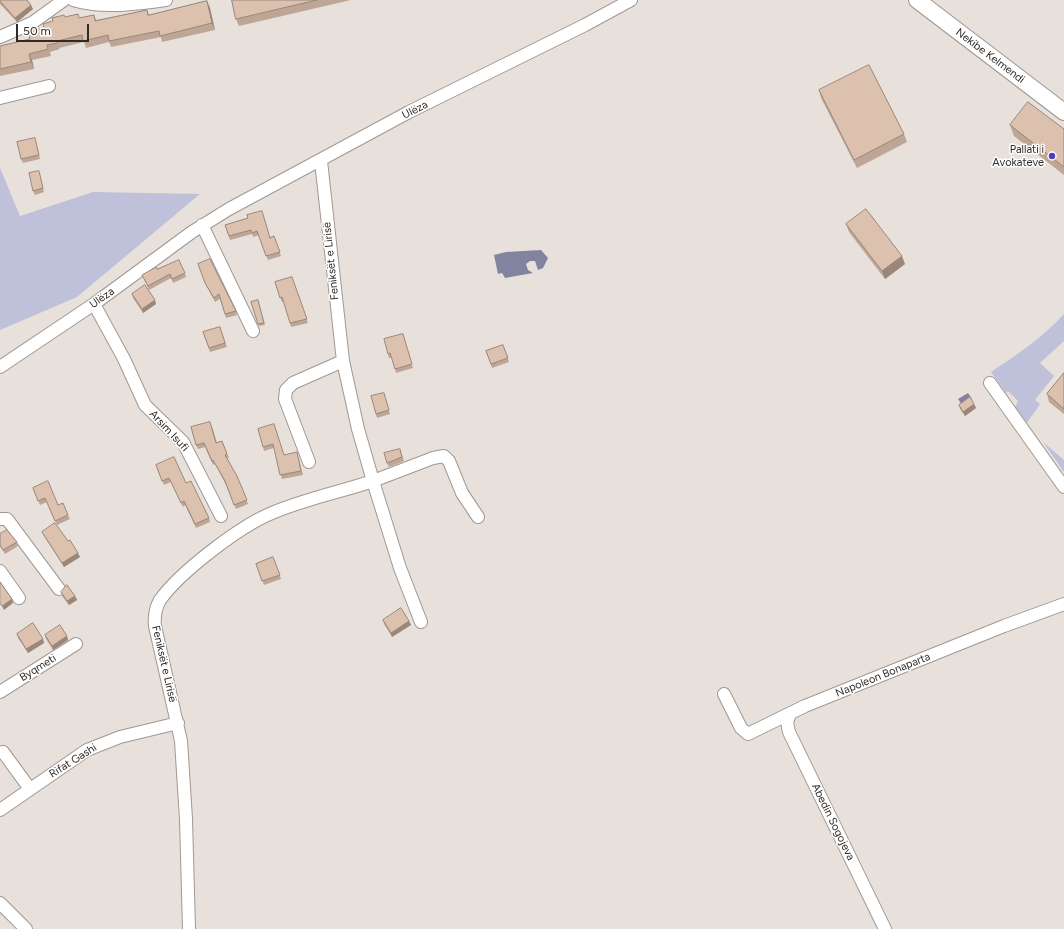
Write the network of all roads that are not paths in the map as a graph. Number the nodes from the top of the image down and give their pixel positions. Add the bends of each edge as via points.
1 (64, 0) edge
2 (72, 0) edge
3 (166, 0) edge
4 (631, 0) edge
5 (917, 0) edge
6 (0, 37) edge
7 (49, 86) dead end
8 (0, 98) edge
9 (1064, 112) edge
10 (320, 161) junction
11 (202, 225) junction
12 (94, 304) junction
13 (253, 331) dead end
14 (343, 361) junction
15 (0, 367) edge
16 (990, 383) dead end
17 (309, 462) dead end
18 (373, 481) junction
19 (1064, 487) edge
20 (221, 516) dead end
21 (478, 518) dead end
22 (0, 519) edge
23 (0, 571) edge
24 (59, 589) dead end
25 (19, 598) dead end
26 (1064, 604) edge
27 (421, 622) dead end
28 (76, 644) dead end
29 (0, 692) edge
30 (724, 694) dead end
31 (790, 714) junction
32 (178, 723) junction
33 (3, 752) dead end
34 (30, 789) junction
35 (0, 810) edge
36 (0, 903) edge
37 (26, 929) edge
38 (189, 929) edge
39 (885, 929) edge

1 - 6 street via 32,23
2 - 3 street via 107,5
4 - 10 street, Ulëza via 409,112
5 - 9 street, Nekibe Kelmendi
7 - 8 street
10 - 11 street, Ulëza
10 - 14 street, Feniksët e Lirisë
11 - 12 street, Ulëza
11 - 13 street
12 - 15 street, Ulëza
12 - 20 street, Arsim Isufi via 145,405 183,442
14 - 17 street via 292,383 286,390 285,399
14 - 18 street, Feniksët e Lirisë
16 - 19 street
18 - 21 street via 444,456 449,460 462,493
18 - 27 street, Feniksët e Lirisë via 400,568
18 - 32 street, Feniksët e Lirisë via 287,507 240,530 172,587 160,601 154,616 155,626
22 - 24 street via 7,519
23 - 25 street
26 - 31 street, Napoleon Bonaparta
28 - 29 street, Byqmeti
30 - 31 street, Napoleon Bonaparta via 741,728 748,734
31 - 39 street, Abedin Sogojeva via 787,722 789,732
32 - 34 street, Rifat Gashi via 103,743 78,756
32 - 38 street, Feniksët e Lirisë via 184,765
33 - 34 street
34 - 35 street, Rifat Gashi
36 - 37 street

